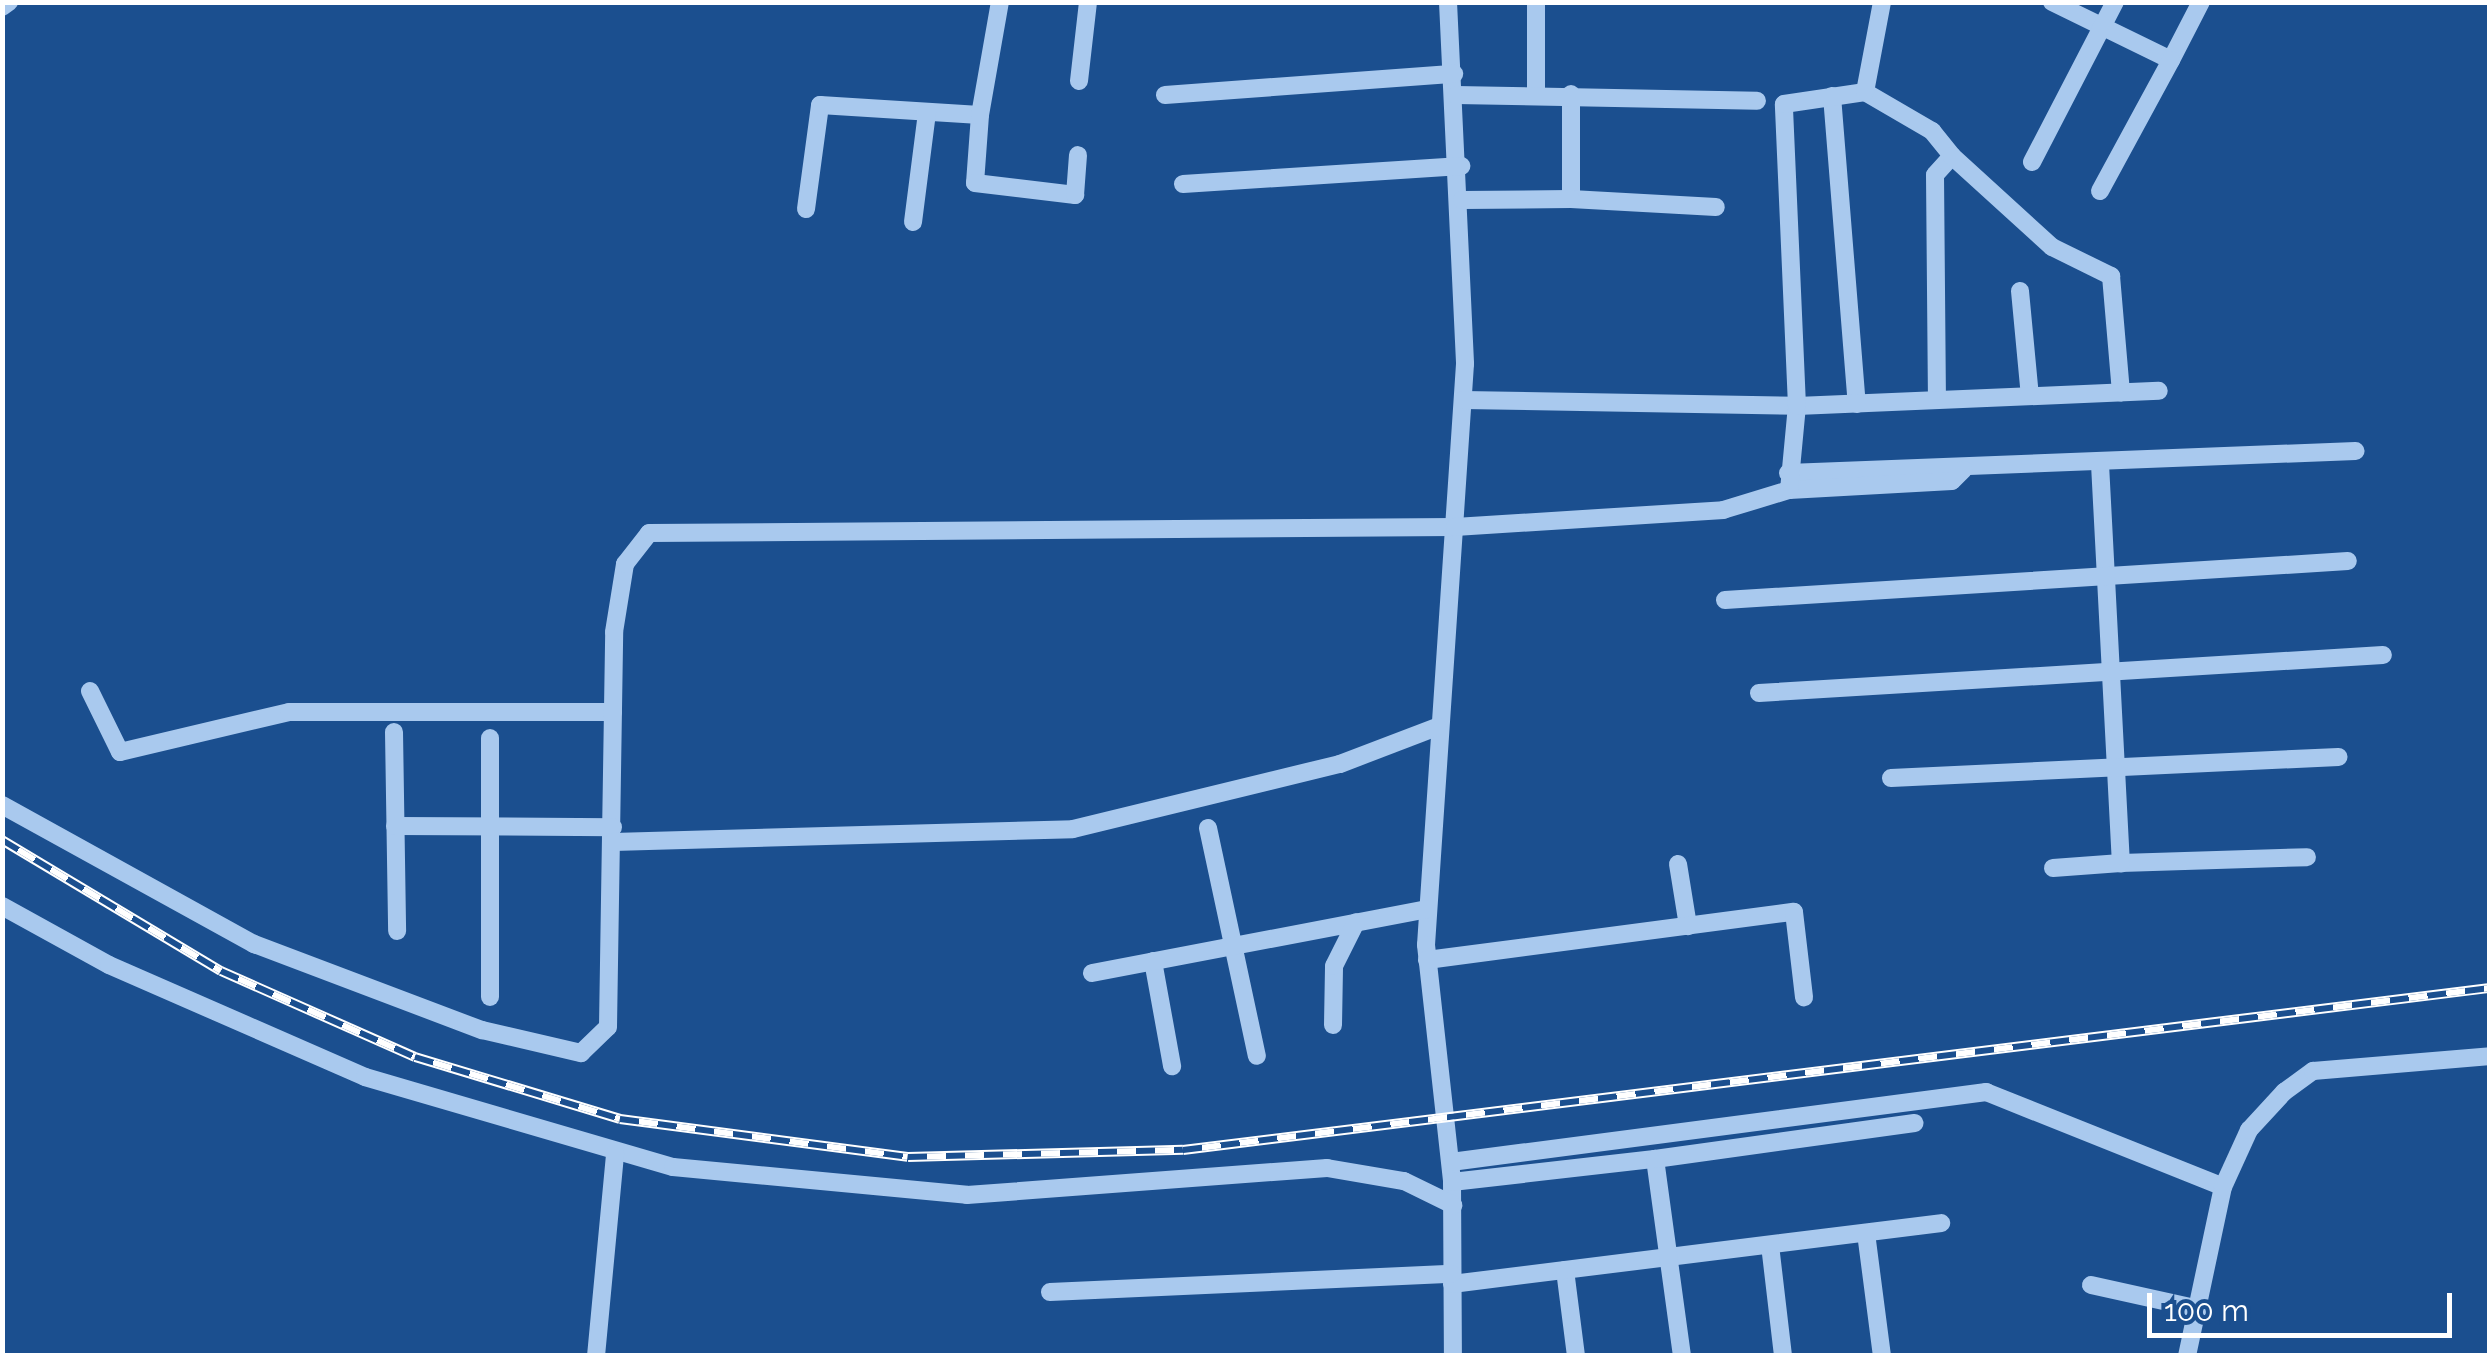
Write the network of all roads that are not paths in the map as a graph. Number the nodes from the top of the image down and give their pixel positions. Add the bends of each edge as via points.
1 (9, 2) edge
2 (1000, 2) edge
3 (1088, 2) edge
4 (1448, 2) edge
5 (1536, 2) edge
6 (1882, 2) edge
7 (2052, 2) edge
8 (2116, 2) edge
9 (2201, 2) edge
10 (2, 8) edge
11 (2104, 28) junction
12 (2170, 60) junction
13 (1454, 74) junction
14 (1080, 80) dead end
15 (1865, 92) junction
16 (1536, 94) junction
17 (1571, 94) junction
18 (1165, 95) dead end
19 (1456, 95) junction
20 (1832, 96) junction
21 (1757, 101) dead end
22 (927, 112) junction
23 (980, 115) junction
24 (1078, 154) dead end
25 (1952, 156) junction
26 (2032, 162) dead end
27 (1461, 166) junction
28 (1183, 184) dead end
29 (2100, 190) dead end
30 (1572, 198) junction
31 (1462, 200) junction
32 (1716, 206) dead end
33 (806, 209) dead end
34 (913, 222) dead end
35 (2020, 291) dead end
36 (2159, 391) dead end
37 (2121, 392) junction
38 (2030, 396) junction
39 (1462, 400) junction
40 (1936, 400) junction
41 (1856, 404) junction
42 (1796, 406) junction
43 (2356, 451) dead end
44 (2100, 464) junction
45 (1788, 481) junction
46 (1456, 527) junction
47 (2348, 561) dead end
48 (2106, 575) junction
49 (1725, 600) dead end
50 (2383, 655) dead end
51 (2110, 671) junction
52 (90, 690) dead end
53 (1760, 693) dead end
54 (613, 712) junction
55 (1437, 728) junction
56 (394, 732) dead end
57 (490, 738) dead end
58 (2339, 758) dead end
59 (2116, 769) junction
60 (1891, 778) dead end
61 (2, 805) edge
62 (395, 826) junction
63 (490, 826) junction
64 (1208, 828) dead end
65 (613, 834) junction
66 (2306, 857) dead end
67 (1678, 864) dead end
68 (2121, 864) junction
69 (2053, 868) dead end
70 (2, 906) edge
71 (1427, 909) junction
72 (1356, 922) junction
73 (1688, 926) junction
74 (398, 931) dead end
75 (1233, 945) junction
76 (1427, 960) junction
77 (1153, 961) junction
78 (1092, 973) dead end
79 (1804, 997) dead end
80 (490, 998) dead end
81 (1334, 1025) dead end
82 (1256, 1056) dead end
83 (2490, 1056) edge
84 (1172, 1066) dead end
85 (1915, 1123) dead end
86 (615, 1154) junction
87 (1655, 1159) junction
88 (1451, 1162) junction
89 (1452, 1182) junction
90 (2223, 1187) junction
91 (1453, 1205) junction
92 (1941, 1224) dead end
93 (1866, 1233) junction
94 (1770, 1245) junction
95 (1669, 1257) junction
96 (1565, 1270) junction
97 (1452, 1279) junction
98 (2091, 1286) dead end
99 (1050, 1292) dead end
100 (2199, 1309) junction
101 (596, 1356) edge
102 (1453, 1356) edge
103 (1576, 1356) edge
104 (1682, 1356) edge
105 (1784, 1356) edge
106 (1882, 1356) edge
107 (2188, 1356) edge

1 - 10 street
2 - 23 street
3 - 14 street
4 - 13 street
5 - 16 street
6 - 15 street
7 - 11 street
8 - 11 street
9 - 12 street
11 - 12 street
11 - 26 street
12 - 29 street
13 - 18 street
13 - 19 street
15 - 20 street
15 - 25 street via 1932,132
16 - 17 street
16 - 19 street
17 - 21 street
17 - 30 street
19 - 27 street
20 - 41 street
20 - 42 street via 1784,104
22 - 23 street
22 - 33 street via 820,105
22 - 34 street
23 - 24 street via 975,183 1076,196
25 - 37 street via 2052,247 2111,276
25 - 40 street via 1935,175
27 - 28 street
27 - 31 street
30 - 31 street
30 - 32 street
31 - 39 street
35 - 38 street
36 - 37 street
37 - 38 street
38 - 40 street
39 - 42 street
39 - 46 street
40 - 41 street
41 - 42 street
42 - 45 street
43 - 44 street
44 - 45 street via 1962,470 1948,462
44 - 48 street
45 - 46 street via 1723,510
46 - 54 street via 649,533 625,564
46 - 55 street
47 - 48 street
48 - 49 street
48 - 51 street
50 - 51 street
51 - 53 street
51 - 59 street
52 - 54 street via 120,752 289,712
54 - 65 street
55 - 65 street via 1340,764 1073,829
55 - 71 street
56 - 62 street
57 - 63 street
58 - 59 street
59 - 60 street
59 - 68 street
61 - 65 street via 254,944 482,1030 581,1053 608,1027
62 - 63 street
62 - 74 street
63 - 65 street
63 - 80 street
64 - 75 street
66 - 68 street
67 - 73 street
68 - 69 street
70 - 86 street via 109,965 366,1077
71 - 72 street
71 - 76 street
72 - 75 street
72 - 81 street via 1334,966
73 - 76 street
73 - 79 street via 1794,912
75 - 77 street
75 - 82 street
76 - 88 street
77 - 78 street
77 - 84 street
83 - 90 street via 2313,1072 2250,1130
85 - 87 street
86 - 91 street via 759,1181 967,1195 1327,1168 1404,1182
86 - 101 street
87 - 89 street
87 - 95 street
88 - 89 street
88 - 90 street via 1986,1092
89 - 91 street
90 - 100 street
91 - 97 street
92 - 93 street
93 - 94 street
93 - 106 street
94 - 95 street
94 - 105 street
95 - 96 street
95 - 104 street
96 - 97 street
96 - 103 street
97 - 99 street
97 - 102 street
98 - 100 street
100 - 107 street

